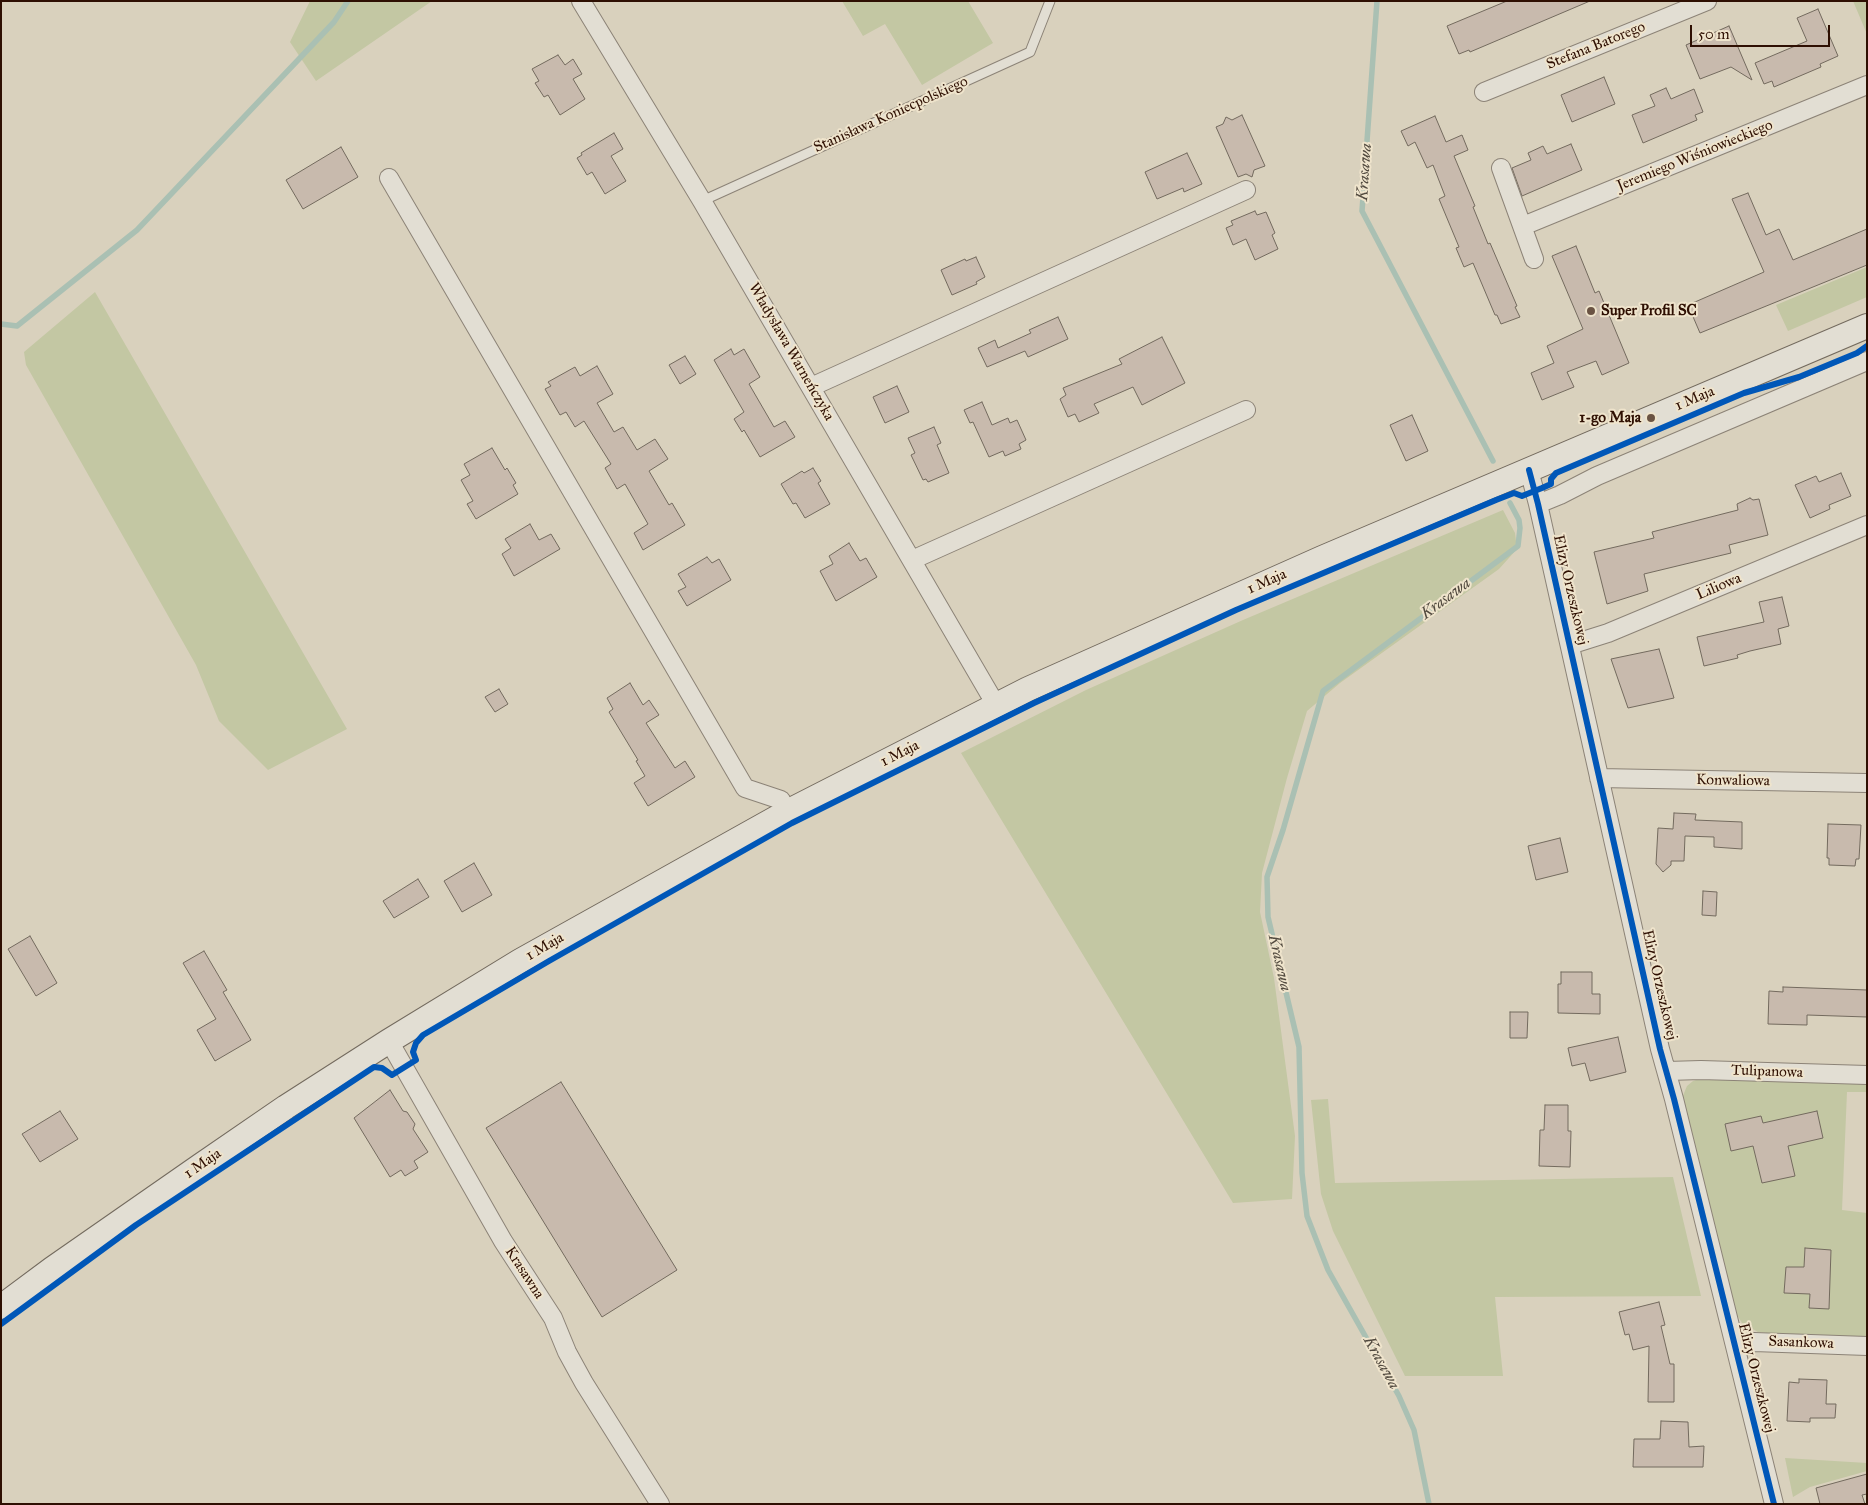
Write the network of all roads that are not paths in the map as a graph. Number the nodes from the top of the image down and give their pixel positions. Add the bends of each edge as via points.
1 (581, 1) edge
2 (1050, 1) edge
3 (1707, 1) edge
4 (1867, 85) edge
5 (1484, 92) dead end
6 (1501, 168) dead end
7 (389, 178) dead end
8 (1246, 190) dead end
9 (702, 201) junction
10 (1523, 226) junction
11 (1534, 259) dead end
12 (1867, 326) edge
13 (1867, 361) edge
14 (811, 387) junction
15 (1246, 410) dead end
16 (1529, 470) junction
17 (1538, 504) junction
18 (1867, 525) edge
19 (912, 560) junction
20 (1570, 645) junction
21 (996, 705) junction
22 (1599, 778) junction
23 (1867, 783) edge
24 (788, 812) junction
25 (389, 1041) junction
26 (1667, 1071) junction
27 (1867, 1075) edge
28 (1, 1306) edge
29 (1735, 1345) junction
30 (1867, 1346) edge
31 (660, 1504) edge
32 (1774, 1504) edge

1 - 9 street, Władysława Warneńczyka
2 - 9 lane, Stanisława Koniecpolskiego via 1030,52
3 - 5 street, Stefana Batorego
4 - 10 street, Jeremiego Wiśniowieckiego
6 - 10 street
7 - 24 street via 745,788 781,800
8 - 14 street
9 - 14 street, Władysława Warneńczyka
10 - 11 street
12 - 16 main road, 1 Maja
13 - 17 street
14 - 19 street, Władysława Warneńczyka
15 - 19 street
16 - 17 street, Elizy Orzeszkowej
16 - 21 main road, 1 Maja via 1322,558
17 - 20 street, Elizy Orzeszkowej
18 - 20 street, Liliowa via 1608,633
19 - 21 street, Władysława Warneńczyka
20 - 22 street, Elizy Orzeszkowej
21 - 24 main road, 1 Maja
22 - 23 street, Konwaliowa
22 - 26 street, Elizy Orzeszkowej
24 - 25 main road, 1 Maja via 520,961
25 - 28 main road, 1 Maja via 192,1171
25 - 31 street, Krasawna via 495,1227 553,1318 584,1383
26 - 27 street, Tulipanowa
26 - 29 street, Elizy Orzeszkowej
29 - 30 street, Sasankowa via 1754,1342
29 - 32 street, Elizy Orzeszkowej

